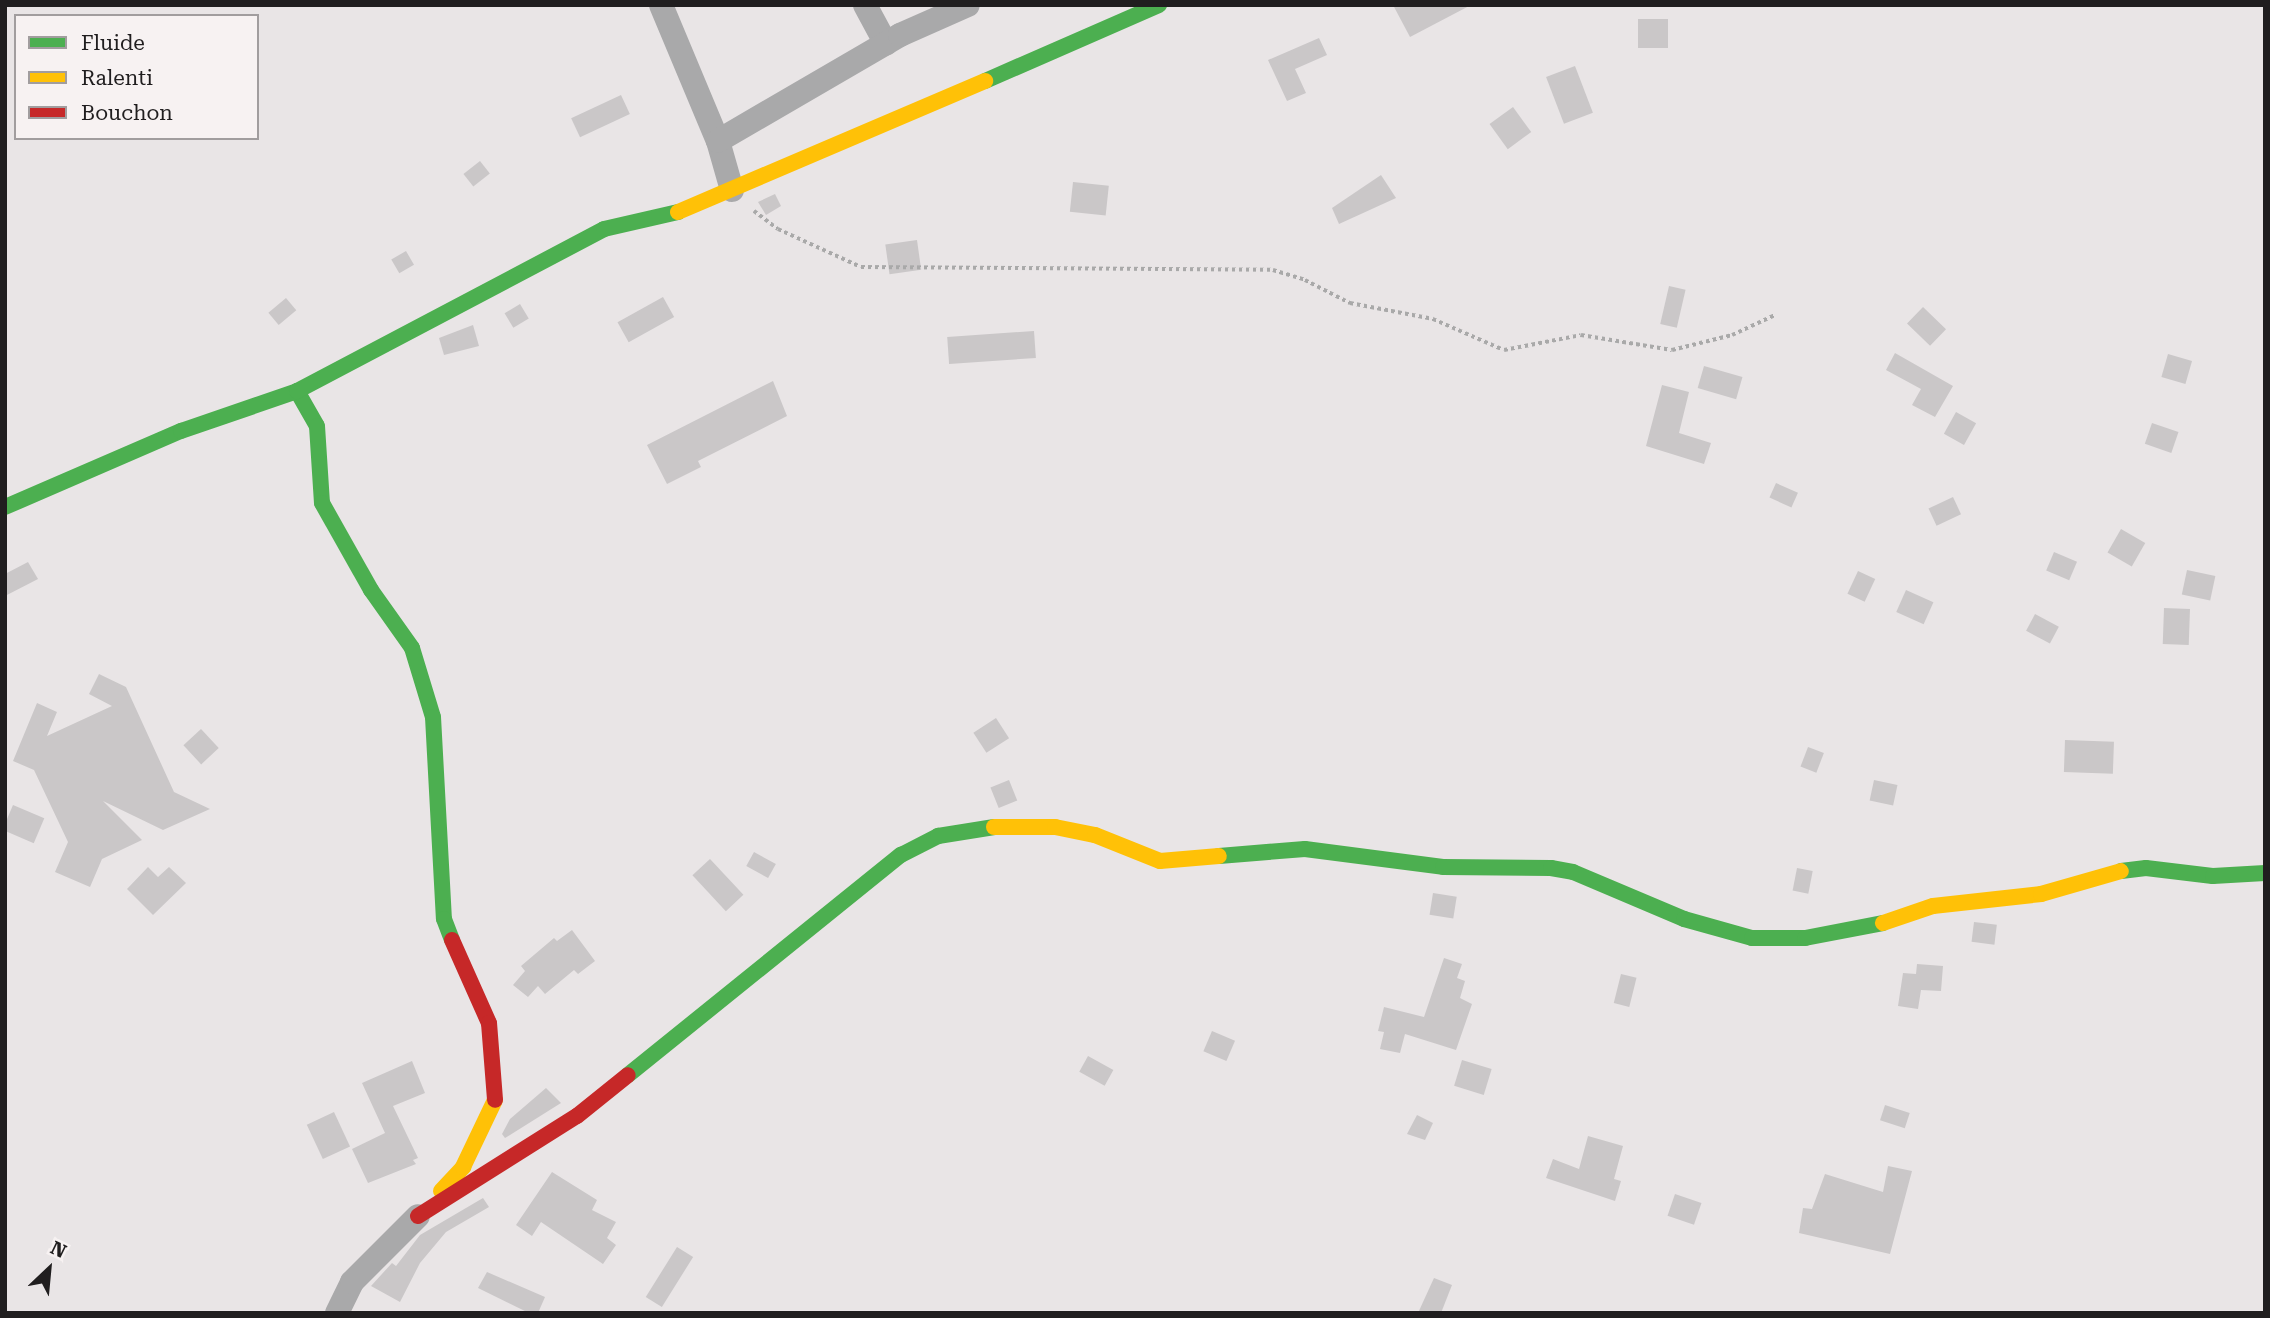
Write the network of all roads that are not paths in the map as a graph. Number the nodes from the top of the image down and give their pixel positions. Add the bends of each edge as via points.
1 (865, 5) edge
2 (968, 5) edge
3 (1159, 5) edge
4 (665, 7) edge
5 (886, 44) junction
6 (718, 141) junction
7 (732, 190) junction
8 (297, 391) junction
9 (5, 507) edge
10 (2265, 873) edge
11 (418, 1216) junction
12 (337, 1313) edge

1 - 5 street
2 - 5 street
3 - 7 street
4 - 6 street
5 - 6 street
6 - 7 street
7 - 8 street via 695,208 604,229
8 - 9 street via 181,431
8 - 11 street via 317,426 322,503 371,590 412,648 433,717 444,919 466,979 489,1023 495,1106 463,1167
10 - 11 street via 2213,876 2146,868 2112,872 2041,894 1933,906 1870,929 1805,938 1752,938 1684,919 1573,872 1551,868 1443,867 1305,849 1160,861 1095,835 1055,827 977,827 938,836 901,855 577,1116
11 - 12 street via 352,1282

